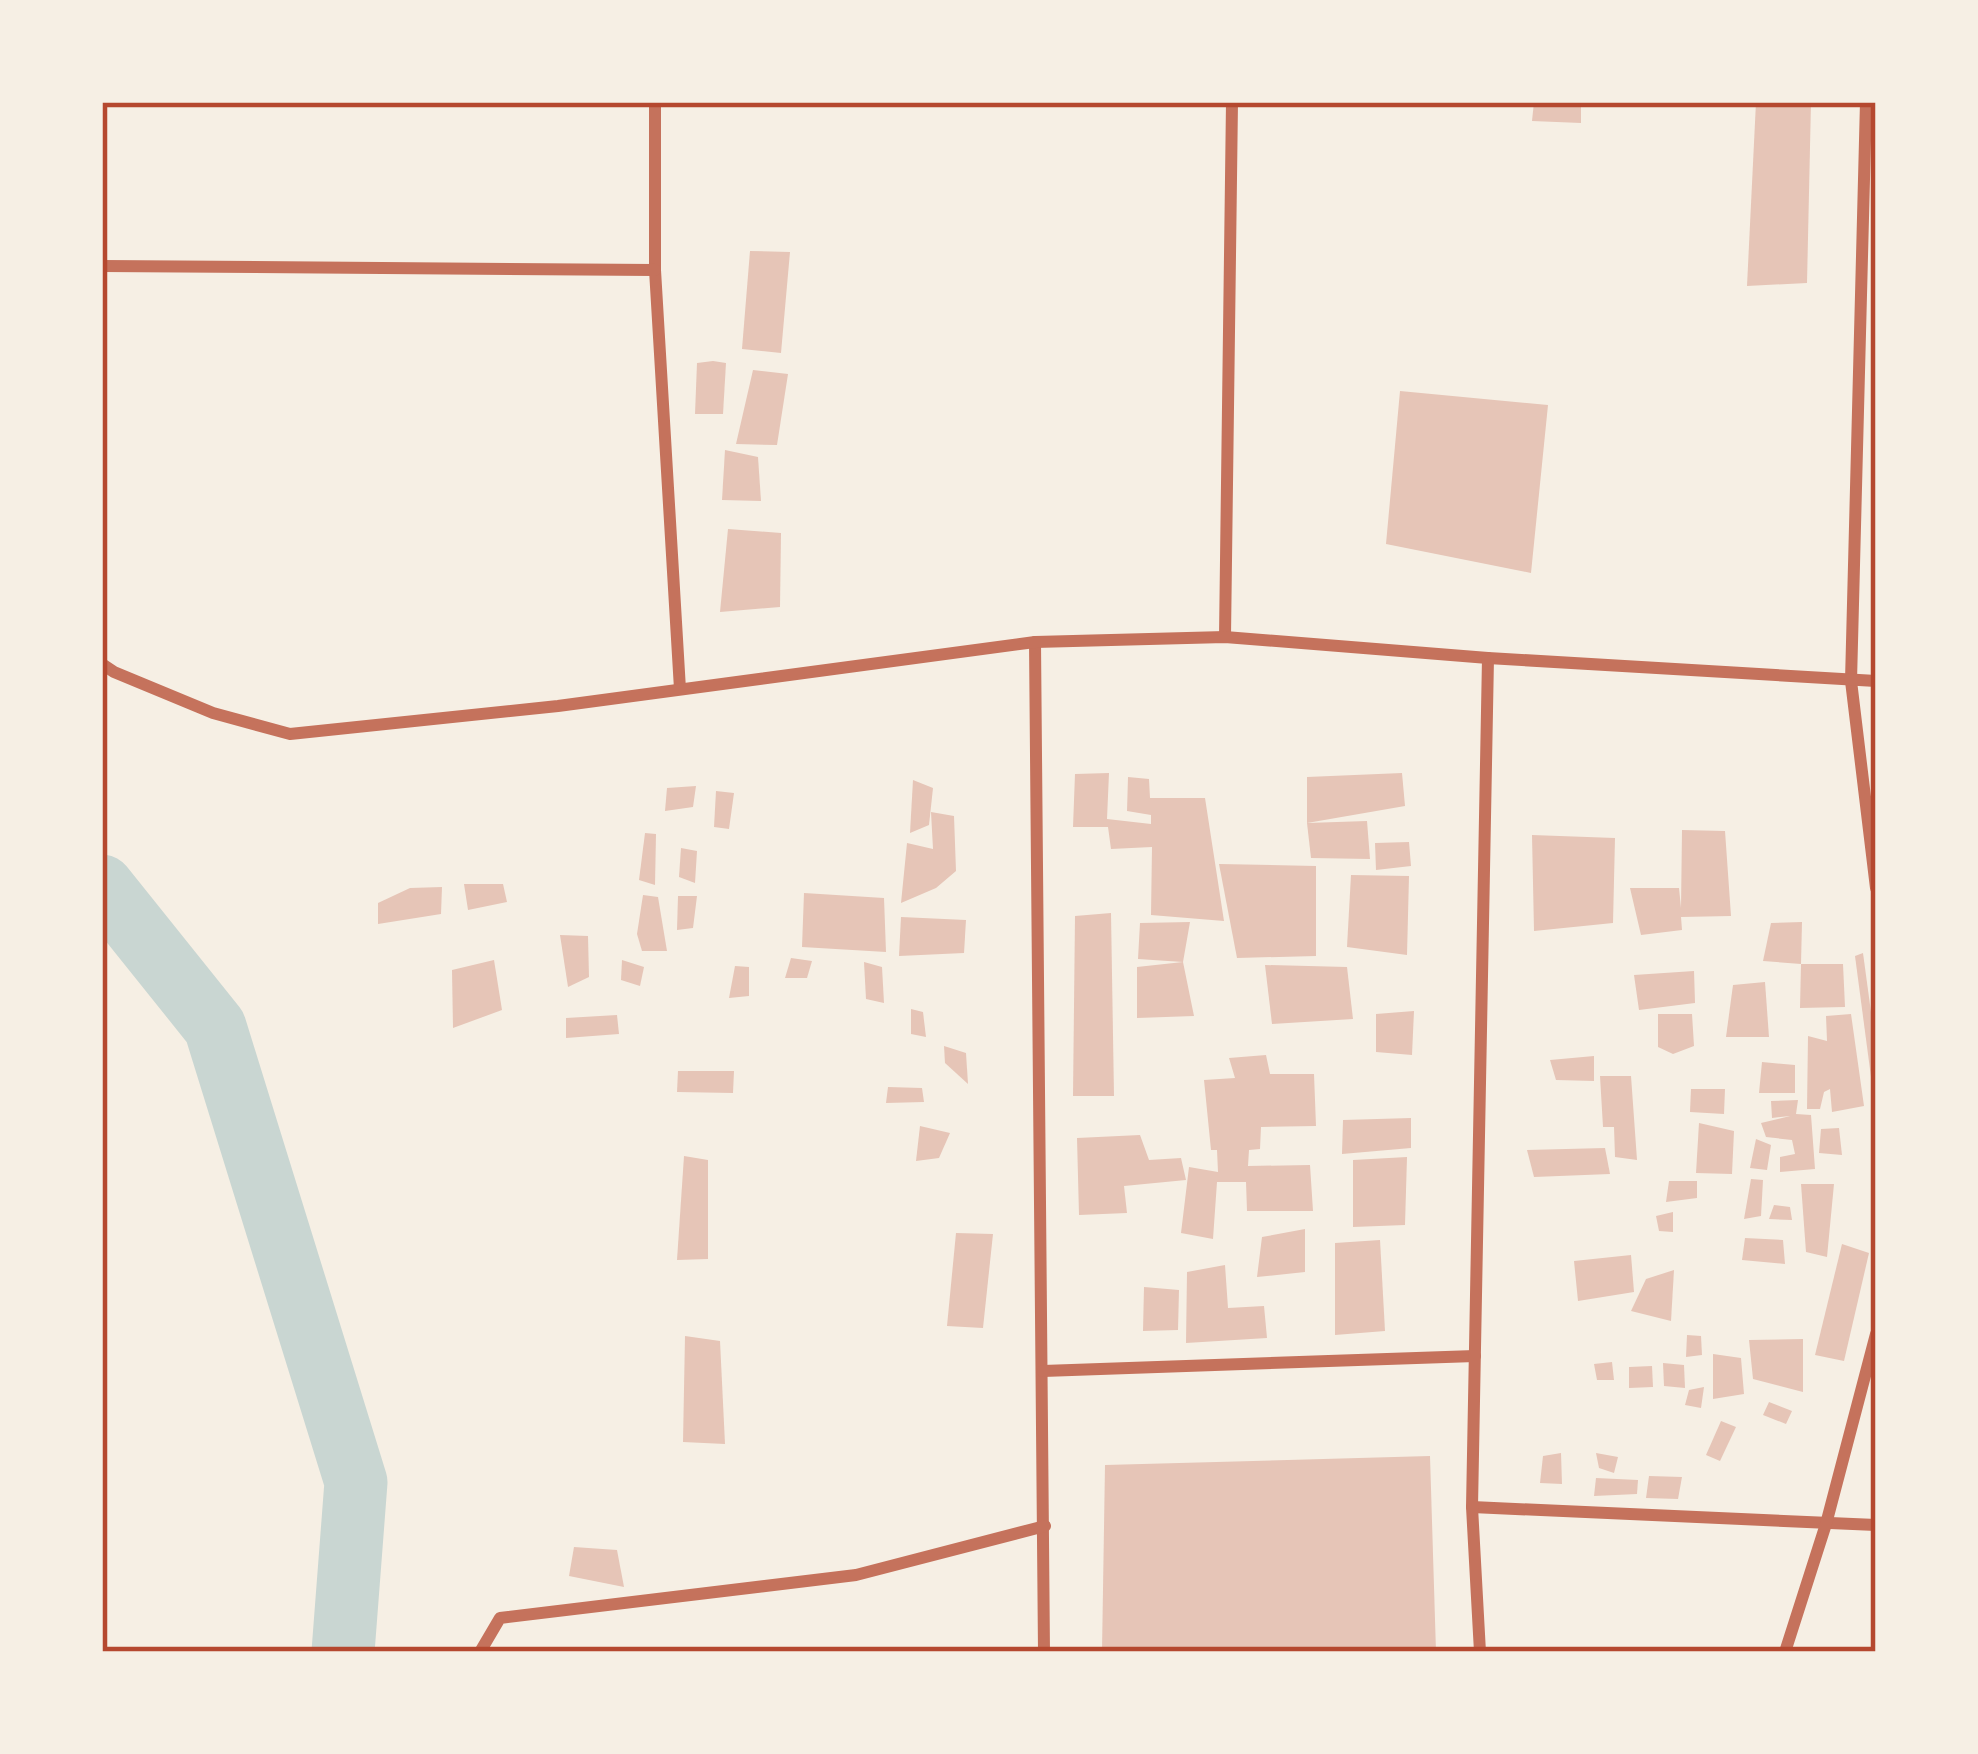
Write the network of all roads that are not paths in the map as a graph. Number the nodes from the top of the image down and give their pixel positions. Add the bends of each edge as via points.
1 (655, 102) edge
2 (1232, 102) edge
3 (1866, 102) edge
4 (102, 266) edge
5 (655, 270) junction
6 (1860, 322) junction
7 (1876, 322) edge
8 (1226, 637) junction
9 (1035, 642) junction
10 (1488, 658) junction
11 (102, 664) edge
12 (1851, 681) junction
13 (1876, 681) edge
14 (680, 689) junction
15 (1876, 888) edge
16 (1876, 1334) edge
17 (1475, 1356) junction
18 (1043, 1371) junction
19 (1472, 1508) junction
20 (1826, 1524) junction
21 (1876, 1525) edge
22 (1045, 1526) junction
23 (480, 1652) edge
24 (1044, 1652) edge
25 (1480, 1652) edge
26 (1785, 1652) edge

1 - 5 street
2 - 8 street
3 - 6 street
4 - 5 street
5 - 14 street
6 - 7 street
6 - 12 street
8 - 9 street
8 - 10 street
9 - 14 street
9 - 18 street
10 - 12 street
10 - 17 street
11 - 14 street via 213,713 290,734
12 - 13 street
12 - 15 street
16 - 20 street
17 - 18 street
17 - 19 street
18 - 22 street
19 - 20 street
19 - 25 street
20 - 21 street
20 - 26 street
22 - 23 street via 856,1575 500,1618
22 - 24 street

